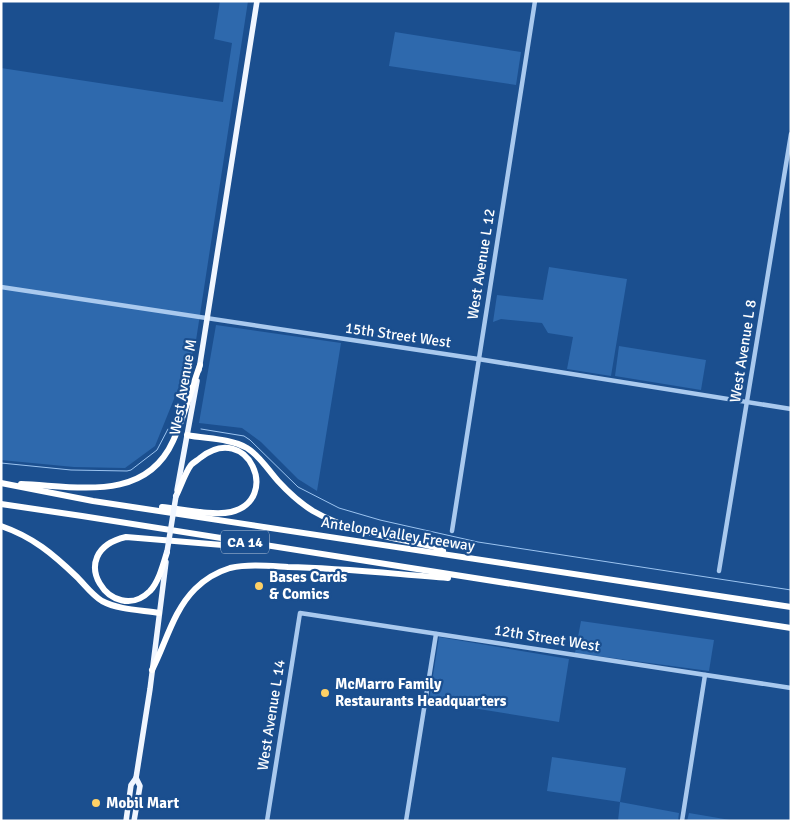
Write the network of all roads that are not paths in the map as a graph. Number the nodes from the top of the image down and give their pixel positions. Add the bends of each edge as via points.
1 (257, 1) edge
2 (535, 1) edge
3 (791, 134) edge
4 (1, 287) edge
5 (208, 318) junction
6 (478, 359) junction
7 (200, 365) junction
8 (747, 402) junction
9 (791, 408) edge
10 (187, 435) junction
11 (1, 483) edge
12 (176, 496) junction
13 (93, 501) junction
14 (1, 504) edge
15 (1, 526) edge
16 (452, 531) dead end
17 (167, 552) junction
18 (313, 553) junction
19 (451, 555) junction
20 (719, 571) dead end
21 (488, 580) junction
22 (791, 607) edge
23 (159, 613) junction
24 (300, 613) joint
25 (791, 628) edge
26 (436, 634) junction
27 (152, 670) junction
28 (705, 675) junction
29 (791, 688) edge
30 (136, 778) junction
31 (126, 821) edge
32 (134, 821) edge
33 (267, 821) edge
34 (406, 821) edge
35 (682, 821) edge

1 - 5 main road, West Avenue M
2 - 6 street, West Avenue L 12
3 - 8 street, West Avenue L 8
4 - 5 street, 15th Street West
5 - 6 street, 15th Street West
5 - 7 main road, West Avenue M
6 - 8 street, 15th Street West
6 - 16 street, West Avenue L 12
7 - 10 main road, West Avenue M
7 - 11 highway via 173,440 161,460 143,476 106,488
8 - 9 street, 15th Street West
8 - 20 street, West Avenue L 8
10 - 12 main road, West Avenue M
10 - 19 highway via 238,444 248,449 289,493 328,519 435,547
11 - 13 highway, Antelope Valley Freeway / CA 14
12 - 13 highway via 191,465 212,450 234,449 247,457 254,467 257,480 253,495 241,508 231,512
12 - 17 main road, West Avenue M, bridge
13 - 19 highway, Antelope Valley Freeway / CA 14
14 - 18 highway, CA 14
15 - 23 highway via 51,552 93,595 105,602
17 - 18 highway via 155,584 140,598 120,599 107,593 98,583 95,567 100,553 112,540 126,537
17 - 23 main road, West Avenue M
18 - 21 highway, CA 14
19 - 22 highway, Antelope Valley Freeway / CA 14
21 - 25 highway, CA 14
21 - 27 highway via 312,568 230,568 203,582 188,596 174,618
23 - 27 main road, West Avenue M
24 - 26 street, 12th Street West
24 - 33 street, West Avenue L 14
26 - 28 street, 12th Street West
26 - 34 street
27 - 30 main road, West Avenue M
28 - 29 street, 12th Street West
28 - 35 street
30 - 31 main road, West Avenue M via 131,785
30 - 32 main road, West Avenue M via 140,786

